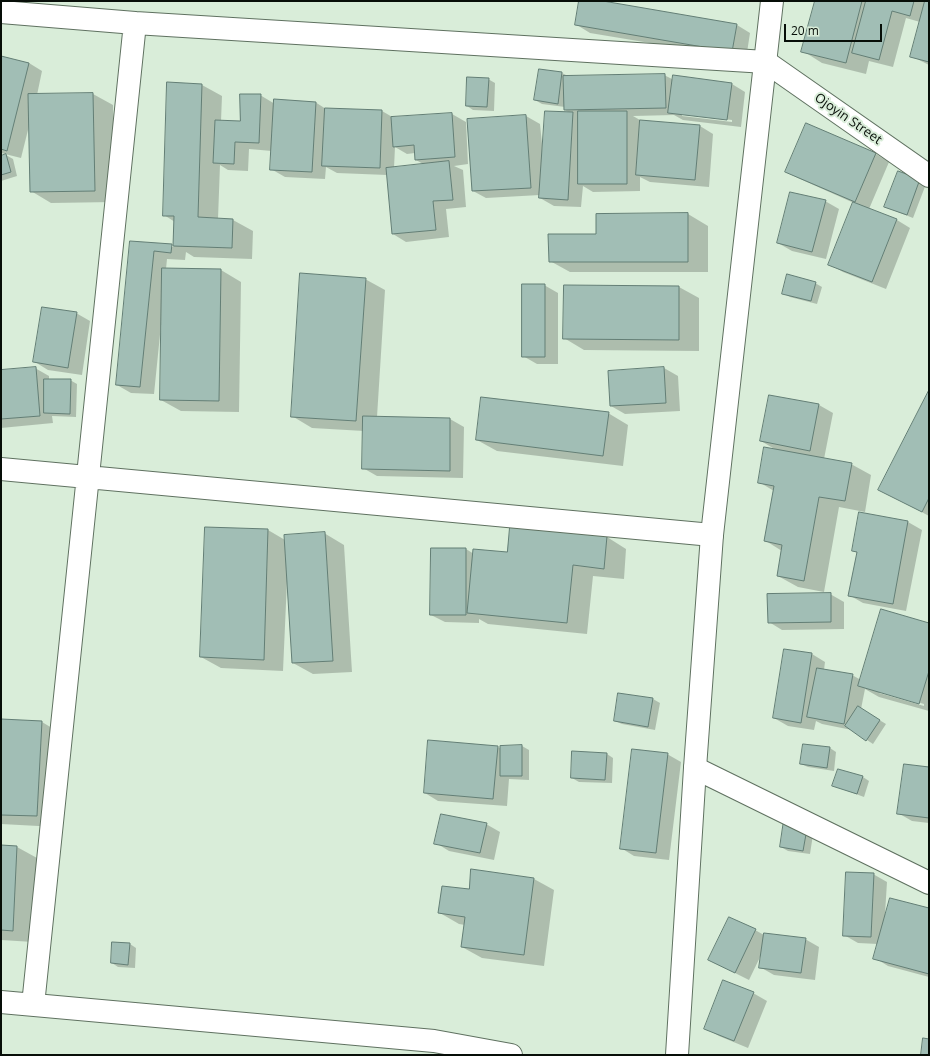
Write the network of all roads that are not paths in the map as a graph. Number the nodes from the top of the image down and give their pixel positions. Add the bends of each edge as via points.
1 (772, 1) edge
2 (1, 12) edge
3 (135, 23) junction
4 (766, 62) junction
5 (929, 176) edge
6 (1, 469) edge
7 (88, 477) junction
8 (712, 536) junction
9 (695, 768) junction
10 (929, 883) edge
11 (1, 1002) edge
12 (33, 1005) junction
13 (511, 1055) edge
14 (677, 1055) edge

1 - 4 street
2 - 3 street
3 - 4 street
3 - 7 street
4 - 5 street, Ojoyin Street
4 - 8 street
6 - 7 street
7 - 8 street
7 - 12 street
8 - 9 street
9 - 10 street
9 - 14 street
11 - 12 street
12 - 13 street via 434,1041

